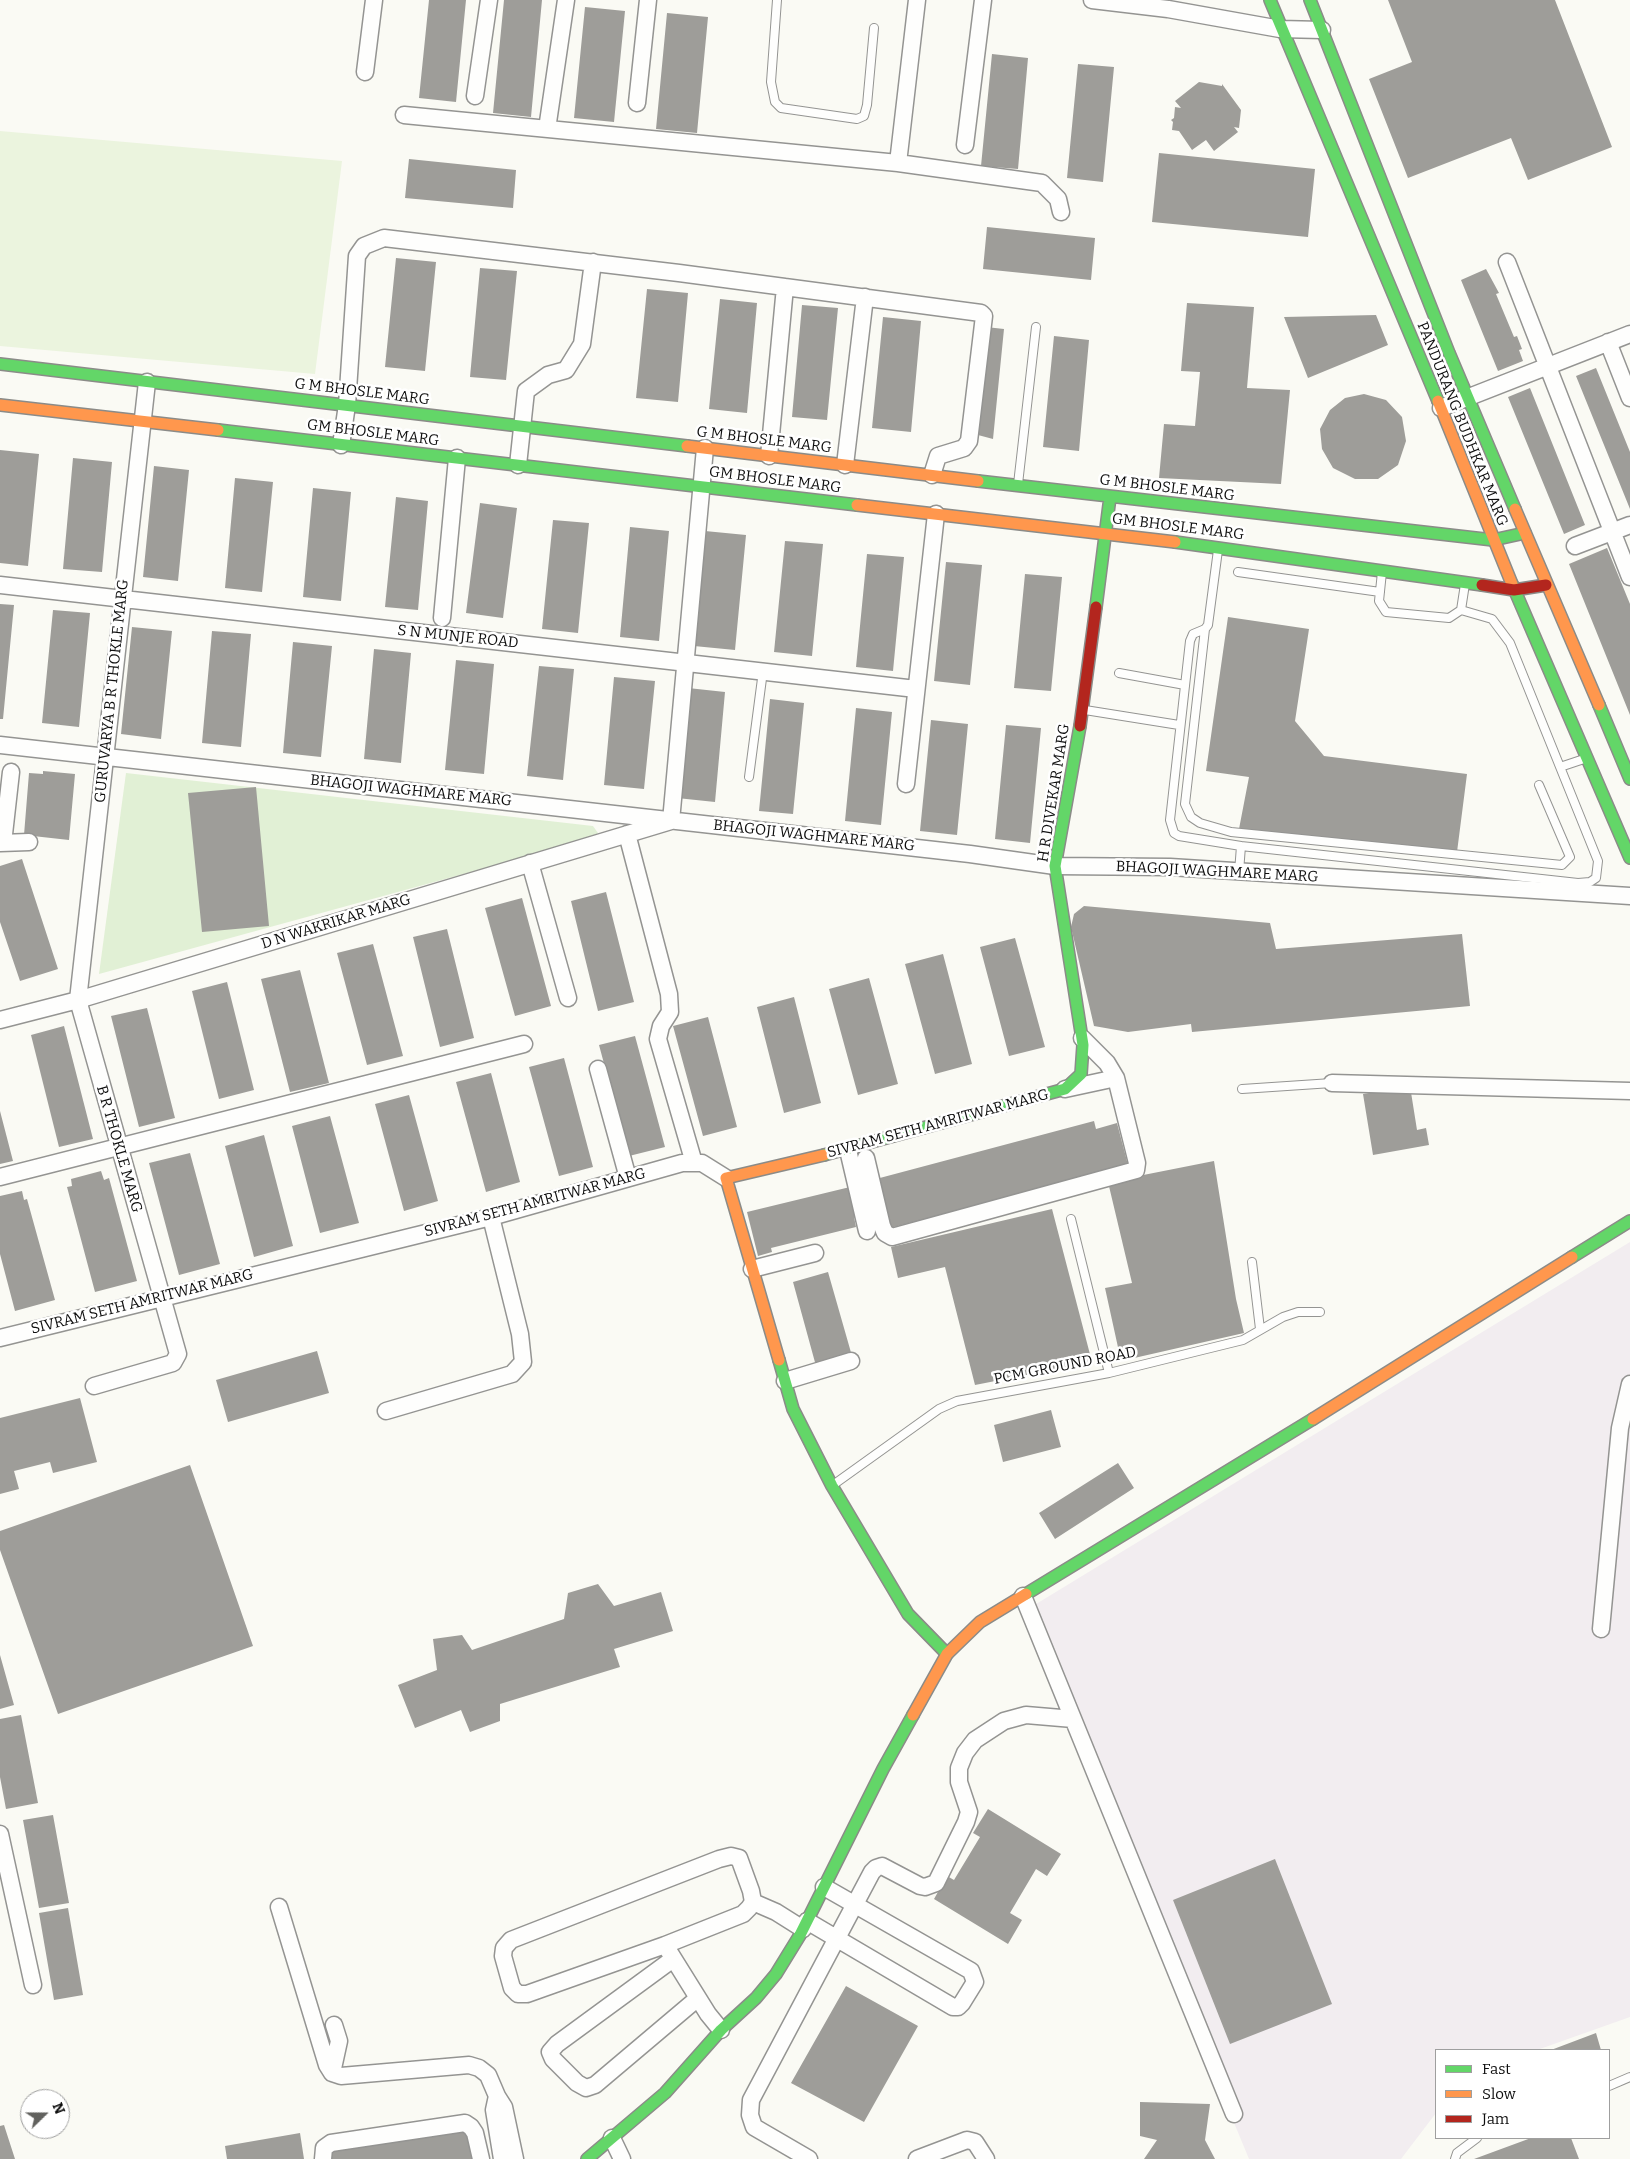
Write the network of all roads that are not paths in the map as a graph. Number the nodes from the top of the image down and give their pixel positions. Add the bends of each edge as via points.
1 (374, 0) edge
2 (489, 0) edge
3 (566, 0) edge
4 (648, 0) edge
5 (777, 0) edge
6 (917, 0) edge
7 (983, 0) edge
8 (1092, 0) edge
9 (1270, 0) edge
10 (1310, 0) edge
11 (874, 28) dead end
12 (1280, 29) junction
13 (1322, 30) junction
14 (365, 72) dead end
15 (475, 96) dead end
16 (638, 103) dead end
17 (404, 115) dead end
18 (547, 129) junction
19 (1351, 129) junction
20 (1327, 140) junction
21 (965, 145) dead end
22 (898, 163) junction
23 (1061, 212) dead end
24 (593, 262) junction
25 (1507, 262) dead end
26 (785, 287) junction
27 (865, 297) junction
28 (1036, 327) dead end
29 (1630, 334) edge
30 (1608, 342) junction
31 (0, 364) edge
32 (1548, 366) junction
33 (148, 382) junction
34 (1468, 396) junction
35 (1630, 398) edge
36 (0, 405) edge
37 (347, 405) junction
38 (1441, 408) junction
39 (143, 422) junction
40 (523, 426) junction
41 (341, 445) junction
42 (705, 448) junction
43 (769, 456) junction
44 (457, 458) junction
45 (518, 465) junction
46 (845, 465) junction
47 (932, 475) junction
48 (1018, 485) junction
49 (703, 486) junction
50 (1110, 496) junction
51 (936, 514) junction
52 (1630, 525) edge
53 (1612, 532) junction
54 (1525, 533) junction
55 (1106, 534) junction
56 (1494, 540) junction
57 (1218, 546) junction
58 (1575, 546) dead end
59 (1382, 570) junction
60 (1238, 572) dead end
61 (1630, 576) edge
62 (1465, 582) junction
63 (0, 584) edge
64 (1546, 585) junction
65 (1514, 590) junction
66 (1380, 592) junction
67 (123, 598) junction
68 (1461, 610) junction
69 (442, 618) dead end
70 (1205, 629) junction
71 (686, 662) junction
72 (763, 671) junction
73 (1119, 673) dead end
74 (1185, 685) junction
75 (916, 688) junction
76 (1083, 710) junction
77 (1179, 725) junction
78 (0, 745) edge
79 (105, 757) junction
80 (1587, 758) junction
81 (1560, 767) junction
82 (12, 772) dead end
83 (749, 777) dead end
84 (1630, 779) edge
85 (906, 784) dead end
86 (1539, 785) dead end
87 (671, 820) junction
88 (627, 834) junction
89 (29, 842) dead end
90 (1, 843) edge
91 (1241, 846) junction
92 (1630, 858) edge
93 (530, 863) junction
94 (1055, 866) junction
95 (1365, 870) junction
96 (1239, 872) junction
97 (1630, 896) edge
98 (568, 998) dead end
99 (78, 1000) junction
100 (0, 1020) edge
101 (1082, 1038) junction
102 (524, 1044) dead end
103 (598, 1069) dead end
104 (1116, 1078) junction
105 (1332, 1083) joint
106 (1066, 1089) junction
107 (1242, 1089) dead end
108 (1630, 1091) edge
109 (118, 1147) junction
110 (848, 1150) junction
111 (866, 1158) dead end
112 (694, 1163) junction
113 (0, 1177) edge
114 (628, 1178) junction
115 (726, 1178) junction
116 (491, 1217) junction
117 (1071, 1219) dead end
118 (1630, 1220) edge
119 (867, 1230) dead end
120 (815, 1253) dead end
121 (1252, 1262) dead end
122 (752, 1269) junction
123 (161, 1297) junction
124 (1320, 1312) dead end
125 (1260, 1329) junction
126 (0, 1338) edge
127 (851, 1361) dead end
128 (1109, 1373) junction
129 (785, 1381) junction
130 (1630, 1384) edge
131 (94, 1386) dead end
132 (386, 1411) dead end
133 (832, 1486) junction
134 (1023, 1596) junction
135 (1601, 1629) dead end
136 (947, 1654) junction
137 (1073, 1719) junction
138 (0, 1834) edge
139 (824, 1887) junction
140 (753, 1902) junction
141 (855, 1904) junction
142 (279, 1907) dead end
143 (805, 1925) junction
144 (837, 1938) junction
145 (669, 1952) junction
146 (33, 1984) dead end
147 (698, 1998) junction
148 (334, 2025) dead end
149 (721, 2030) junction
150 (332, 2073) junction
151 (1630, 2077) edge
152 (1610, 2086) edge
153 (497, 2096) junction
154 (1234, 2114) dead end
155 (612, 2138) junction
156 (1476, 2139) edge
157 (595, 2156) edge
158 (323, 2159) edge
159 (480, 2159) edge
160 (502, 2159) edge
161 (515, 2159) edge
162 (622, 2159) edge
163 (809, 2159) edge
164 (918, 2159) edge
165 (986, 2159) edge
166 (1456, 2159) edge

1 - 14 street
2 - 15 street
3 - 18 street
4 - 16 street
5 - 11 lane via 771,82 775,102 781,108 857,119 864,116
6 - 22 street
7 - 21 street
8 - 12 street via 1168,9
9 - 12 main road, PANDURANG BUDHKAR MARG
10 - 13 main road, PANDURANG BUDHKAR MARG
12 - 13 street
12 - 20 main road, PANDURANG BUDHKAR MARG
13 - 19 main road, PANDURANG BUDHKAR MARG
17 - 18 street
18 - 22 street
19 - 20 main road
19 - 34 main road, PANDURANG BUDHKAR MARG
20 - 38 main road, PANDURANG BUDHKAR MARG
22 - 23 street via 1042,183 1058,199
24 - 26 street
24 - 37 street via 384,238 364,246 357,256
24 - 40 street via 582,344 566,370 548,375 526,391
25 - 32 street
26 - 27 street
26 - 43 street
27 - 46 street
27 - 47 street via 984,316 969,441 964,448 938,456
28 - 48 lane
29 - 30 street
30 - 32 street
30 - 35 street
31 - 33 main road, G M BHOSLE MARG
32 - 34 street
32 - 53 street
33 - 37 main road, G M BHOSLE MARG
33 - 39 street, GURUVARYA B R THOKLE MARG
34 - 38 street
34 - 54 main road, PANDURANG BUDHKAR MARG
36 - 39 main road, GM BHOSLE MARG
37 - 40 main road, G M BHOSLE MARG
37 - 41 street
38 - 56 main road, PANDURANG BUDHKAR MARG
39 - 41 main road, GM BHOSLE MARG
39 - 67 street, GURUVARYA B R THOKLE MARG
40 - 42 main road, G M BHOSLE MARG
40 - 45 street
41 - 44 main road, GM BHOSLE MARG
42 - 43 main road, G M BHOSLE MARG
42 - 49 street
43 - 46 main road, G M BHOSLE MARG
44 - 45 main road, GM BHOSLE MARG
44 - 69 street
45 - 49 main road, GM BHOSLE MARG
46 - 47 main road, G M BHOSLE MARG
47 - 48 main road, G M BHOSLE MARG
48 - 50 main road, G M BHOSLE MARG
49 - 51 main road, GM BHOSLE MARG
49 - 71 street
50 - 55 main road, H R DIVEKAR MARG
50 - 56 main road, G M BHOSLE MARG
51 - 55 main road, GM BHOSLE MARG
51 - 75 street
52 - 53 street
53 - 58 street
53 - 61 street
54 - 56 main road, G M BHOSLE MARG
54 - 64 main road, PANDURANG BUDHKAR MARG
55 - 57 main road, GM BHOSLE MARG
55 - 76 main road, H R DIVEKAR MARG
56 - 65 main road, PANDURANG BUDHKAR MARG
57 - 59 main road, GM BHOSLE MARG
57 - 70 lane
59 - 62 main road, GM BHOSLE MARG
59 - 66 lane
60 - 66 lane
62 - 65 main road, GM BHOSLE MARG
62 - 68 lane
63 - 67 street, S N MUNJE ROAD
64 - 65 main road, GM BHOSLE MARG
64 - 84 main road, PANDURANG BUDHKAR MARG
65 - 80 main road, PANDURANG BUDHKAR MARG
66 - 68 lane via 1380,606 1386,612 1443,619
67 - 71 street, S N MUNJE ROAD
67 - 79 street, GURUVARYA B R THOKLE MARG
68 - 81 lane via 1492,619 1505,634
70 - 74 lane via 1193,634 1190,641
70 - 86 lane via 1185,804 1191,817 1200,823 1231,832 1562,865 1570,857
71 - 72 street, S N MUNJE ROAD
71 - 87 street
72 - 75 street, S N MUNJE ROAD
72 - 83 lane
73 - 74 lane
74 - 77 lane
75 - 85 street
76 - 77 lane
76 - 94 main road, H R DIVEKAR MARG
77 - 91 lane via 1171,827 1179,836
78 - 79 street, BHAGOJI WAGHMARE MARG
79 - 87 street, BHAGOJI WAGHMARE MARG
79 - 99 street, GURUVARYA B R THOKLE MARG
80 - 81 lane
80 - 92 main road, PANDURANG BUDHKAR MARG
81 - 95 lane via 1598,861 1596,878 1590,882
82 - 90 street
87 - 88 street, D N WAKRIKAR MARG
87 - 94 street, BHAGOJI WAGHMARE MARG
88 - 93 street, D N WAKRIKAR MARG
88 - 112 street via 669,994 670,1012 658,1038
89 - 90 street
91 - 95 lane
91 - 96 lane
93 - 98 street
93 - 99 street, D N WAKRIKAR MARG
94 - 96 street, BHAGOJI WAGHMARE MARG via 1170,867
94 - 101 main road, H R DIVEKAR MARG
95 - 96 street, BHAGOJI WAGHMARE MARG
95 - 97 street, BHAGOJI WAGHMARE MARG
99 - 100 street, D N WAKRIKAR MARG
99 - 109 street, B R THOKLE MARG
101 - 104 street via 1107,1063
101 - 106 main road, H R DIVEKAR MARG via 1080,1074
102 - 109 street
103 - 114 street
104 - 106 street
104 - 111 street via 1137,1163 1136,1170 1128,1173 892,1237 882,1226
105 - 107 lane
105 - 108 street
106 - 110 main road, SIVRAM SETH AMRITWAR MARG
109 - 113 street
109 - 123 street, B R THOKLE MARG
110 - 115 main road, SIVRAM SETH AMRITWAR MARG
110 - 119 street
112 - 114 street, SIVRAM SETH AMRITWAR MARG via 682,1163
112 - 115 street
114 - 116 street, SIVRAM SETH AMRITWAR MARG
115 - 122 main road
116 - 123 street, SIVRAM SETH AMRITWAR MARG
116 - 132 street via 520,1334 523,1362 512,1374
117 - 128 lane
118 - 134 main road
120 - 122 street
121 - 125 lane
122 - 129 main road
123 - 126 street, SIVRAM SETH AMRITWAR MARG
123 - 131 street, B R THOKLE MARG via 177,1359 173,1363
124 - 125 lane, PCM GROUND ROAD via 1298,1312
125 - 128 lane, PCM GROUND ROAD via 1243,1340
127 - 129 street
128 - 133 lane, PCM GROUND ROAD via 956,1401 939,1409
129 - 133 main road via 793,1409
130 - 135 street via 1620,1428
133 - 136 main road via 908,1614
134 - 136 main road via 980,1622
134 - 137 street
136 - 139 main road via 883,1769
137 - 141 street via 1026,1715 1004,1721 975,1740 959,1768 959,1782 969,1812 936,1883 920,1886 888,1868 876,1868
137 - 154 street
138 - 146 street
139 - 141 street
139 - 143 main road
140 - 143 street
140 - 145 street via 743,1914
140 - 145 street via 742,1863 739,1858 731,1856 511,1940 504,1948 503,1956 512,1988 518,1994 527,1994
141 - 144 street
141 - 144 street via 971,1971 975,1982 962,2003 953,2007
142 - 150 street
143 - 144 street
143 - 149 main road via 776,1974 756,1998
144 - 163 street via 751,2100 750,2115 754,2126
145 - 147 street
145 - 147 street via 557,2044 550,2052 553,2059 577,2083 586,2088 595,2085
147 - 149 street
148 - 150 street via 339,2041
149 - 155 main road via 665,2093
150 - 153 street via 341,2076 469,2065 488,2075
151 - 152 lane
153 - 160 street via 494,2110
153 - 161 street via 504,2107
155 - 157 main road
155 - 162 street
156 - 166 lane via 1457,2153
158 - 159 street via 324,2148 331,2143 465,2123 472,2126 475,2133
164 - 165 street via 967,2140 975,2142

